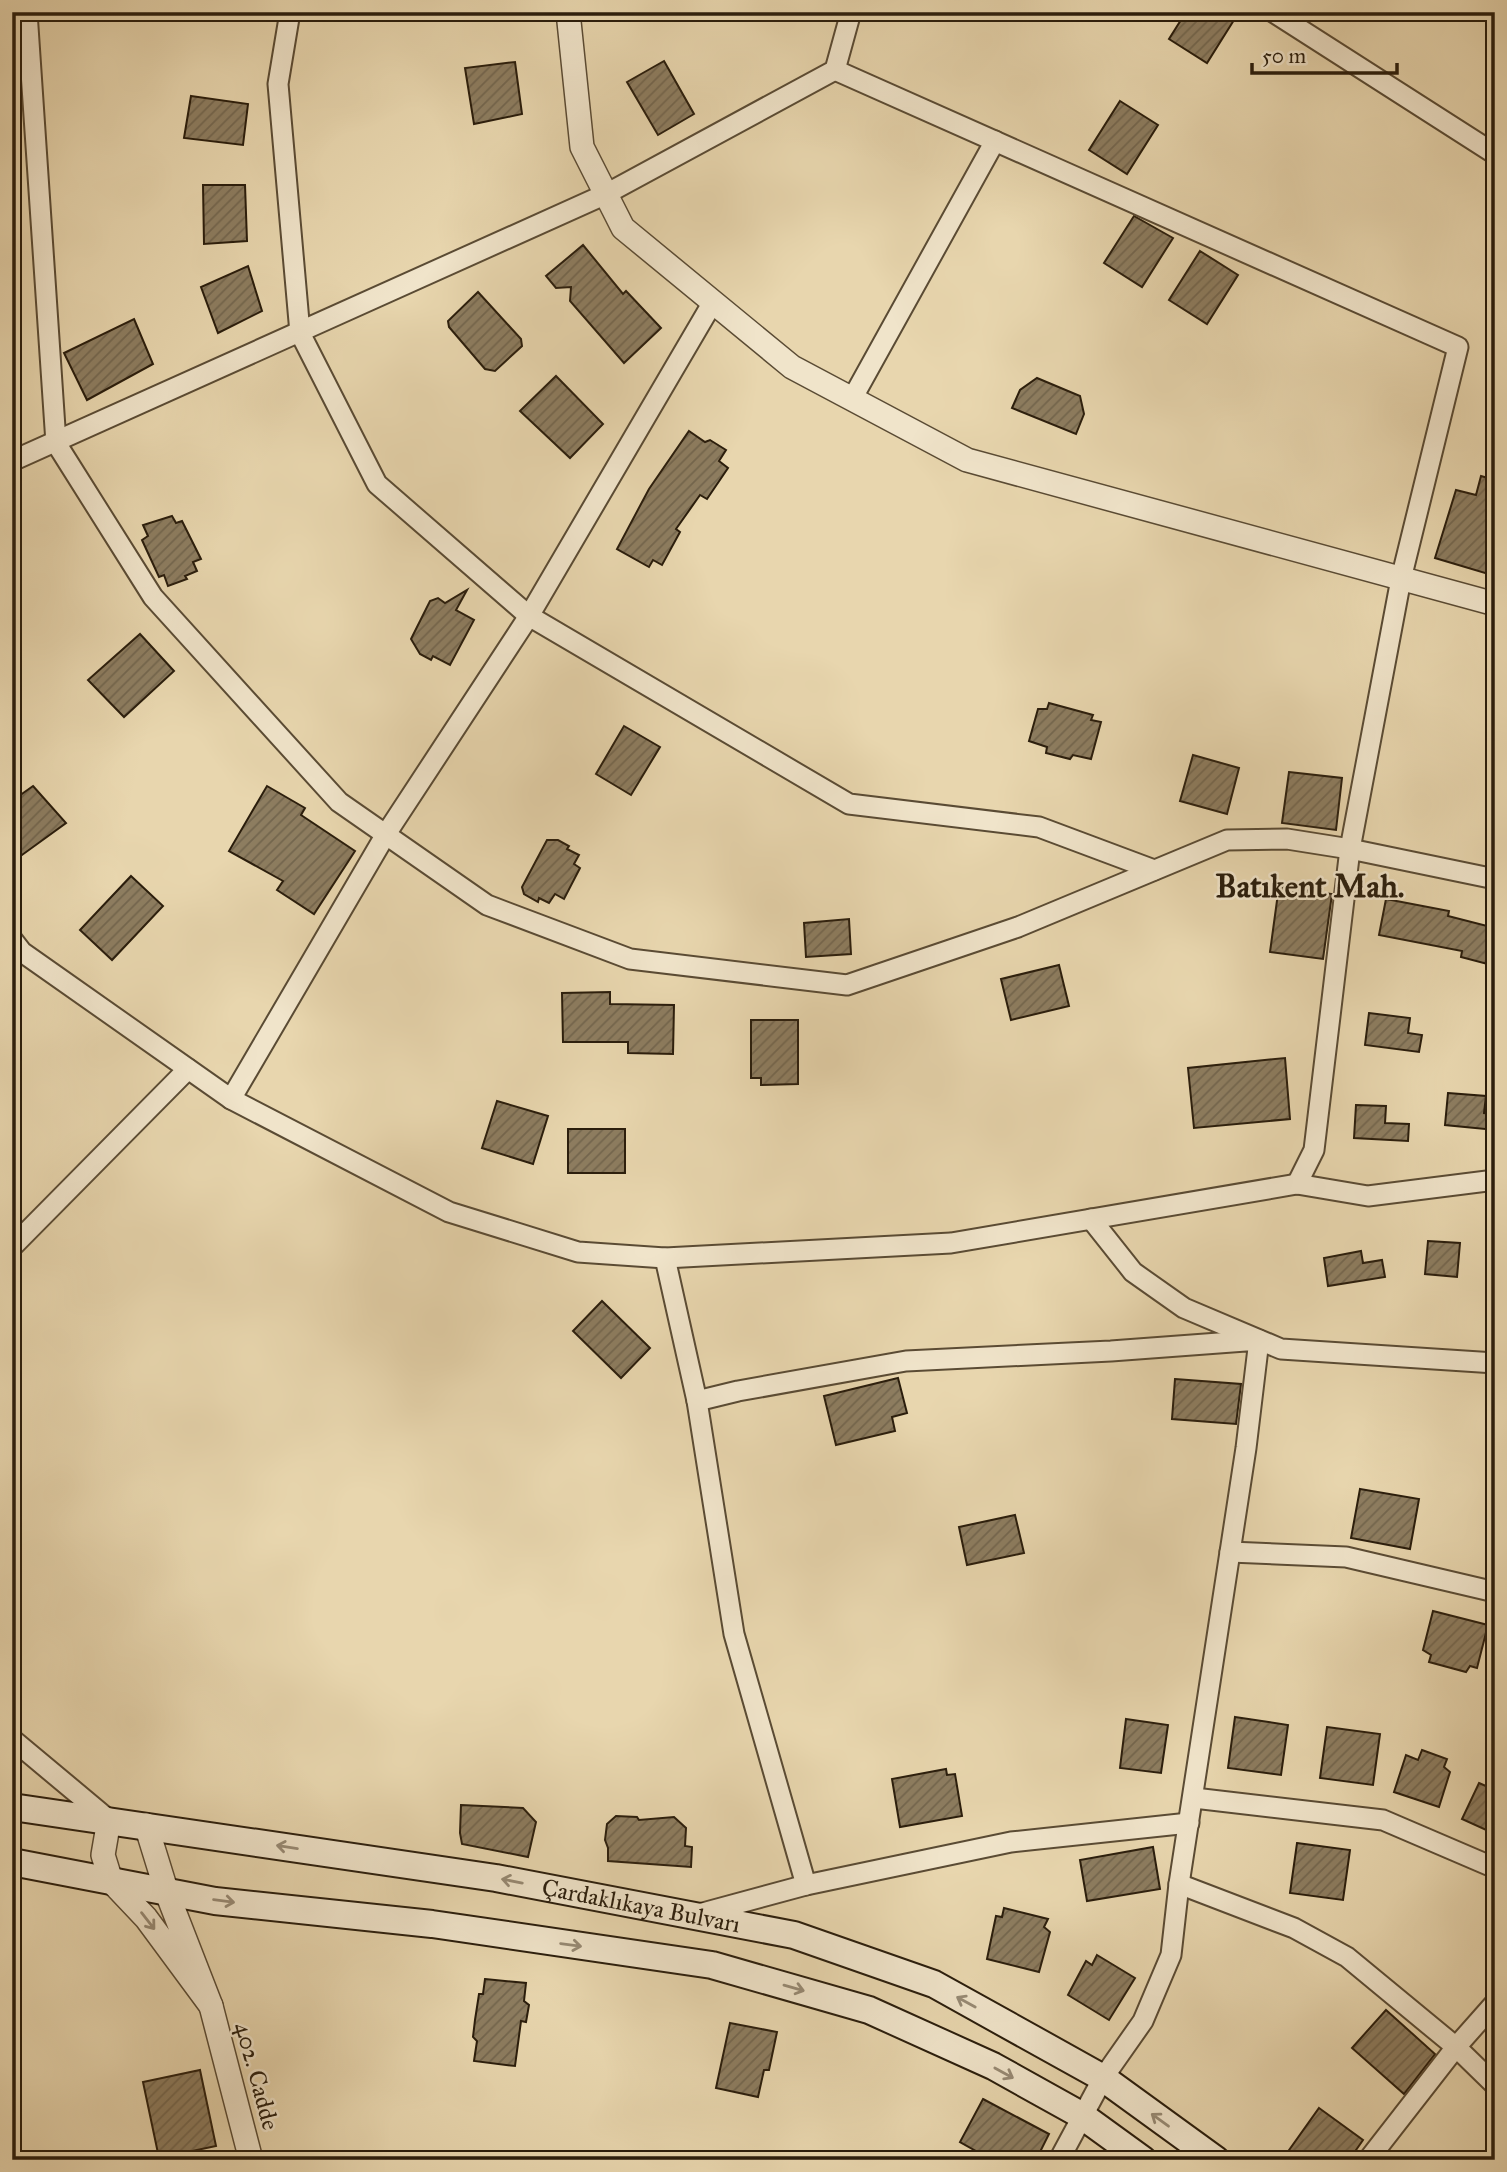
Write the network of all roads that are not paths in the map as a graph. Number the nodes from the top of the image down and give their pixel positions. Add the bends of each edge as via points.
1 (27, 12) edge
2 (289, 12) edge
3 (568, 12) edge
4 (851, 12) edge
5 (1273, 12) edge
6 (835, 70) junction
7 (995, 141) junction
8 (1495, 154) edge
9 (606, 194) junction
10 (713, 302) junction
11 (300, 333) junction
12 (852, 399) junction
13 (56, 443) junction
14 (12, 461) edge
15 (1401, 579) junction
16 (1495, 604) edge
17 (529, 616) junction
18 (386, 834) junction
19 (1350, 849) junction
20 (1154, 870) junction
21 (1495, 879) edge
22 (12, 939) edge
23 (188, 1069) junction
24 (231, 1100) junction
25 (1495, 1180) edge
26 (1297, 1184) junction
27 (1091, 1219) junction
28 (12, 1247) edge
29 (665, 1258) junction
30 (1259, 1340) junction
31 (1495, 1363) edge
32 (697, 1401) junction
33 (1230, 1552) junction
34 (1495, 1592) edge
35 (12, 1739) edge
36 (1194, 1798) junction
37 (12, 1807) edge
38 (109, 1820) junction
39 (1189, 1823) junction
40 (146, 1825) junction
41 (12, 1862) edge
42 (1495, 1868) edge
43 (111, 1881) junction
44 (1180, 1884) junction
45 (806, 1885) junction
46 (167, 1893) junction
47 (694, 1916) junction
48 (1495, 2003) edge
49 (211, 2006) junction
50 (1456, 2047) junction
51 (1103, 2078) junction
52 (1495, 2085) edge
53 (1082, 2115) junction
54 (251, 2160) edge
55 (1059, 2160) edge
56 (1143, 2160) edge
57 (1216, 2160) edge
58 (1368, 2160) edge

1 - 13 street
2 - 11 street via 278,84
3 - 9 street via 582,147
4 - 6 street
5 - 8 street
6 - 7 street
6 - 9 street
7 - 12 street
7 - 15 street via 1458,347
9 - 10 street via 623,228
9 - 11 street
10 - 12 street via 792,368
10 - 17 street
11 - 13 street
11 - 17 street via 377,484
12 - 15 street via 967,460
13 - 14 street
13 - 18 street via 153,597 339,802
15 - 16 street
15 - 19 street
17 - 18 street
17 - 20 street via 849,804 1039,827
18 - 20 street via 488,905 631,959 847,985 1018,927
18 - 24 street
19 - 20 street via 1287,839 1227,840
19 - 21 street
19 - 26 street via 1314,1150
22 - 23 street via 22,952
23 - 24 street
23 - 28 street
24 - 29 street via 449,1212 578,1252
25 - 26 street via 1368,1196
26 - 27 street
27 - 29 street via 951,1243
27 - 30 street via 1133,1272 1184,1308
29 - 32 street
30 - 31 street via 1282,1349
30 - 32 street via 906,1361
30 - 33 street
32 - 45 street via 734,1634
33 - 34 street via 1346,1558
33 - 36 street
35 - 38 street
36 - 39 street
36 - 42 street via 1383,1820
37 - 38 main road, Çardaklıkaya Bulvarı
38 - 40 main road, Çardaklıkaya Bulvarı
38 - 43 street via 103,1855
39 - 44 street
39 - 45 street via 1011,1842
40 - 46 street, 402. Cadde
47 -> 40 main road, Çardaklıkaya Bulvarı via 496,1878
41 - 43 main road, Çardaklıkaya Bulvarı
43 - 46 main road, Çardaklıkaya Bulvarı
43 -> 49 street via 146,1918
44 - 50 street via 1294,1927 1347,1957
44 - 51 street via 1171,1955 1143,2021
45 - 47 street
46 - 49 street, 402. Cadde
46 -> 53 main road, Çardaklıkaya Bulvarı via 432,1924 712,1965 869,2010 993,2066
51 -> 47 main road, Çardaklıkaya Bulvarı via 934,1984 794,1935
48 - 50 street
49 - 54 street, 402. Cadde
50 - 52 street
50 - 58 street
51 - 53 street
57 -> 51 main road, Çardaklıkaya Bulvarı
53 - 55 street
53 - 56 main road, Çardaklıkaya Bulvarı

